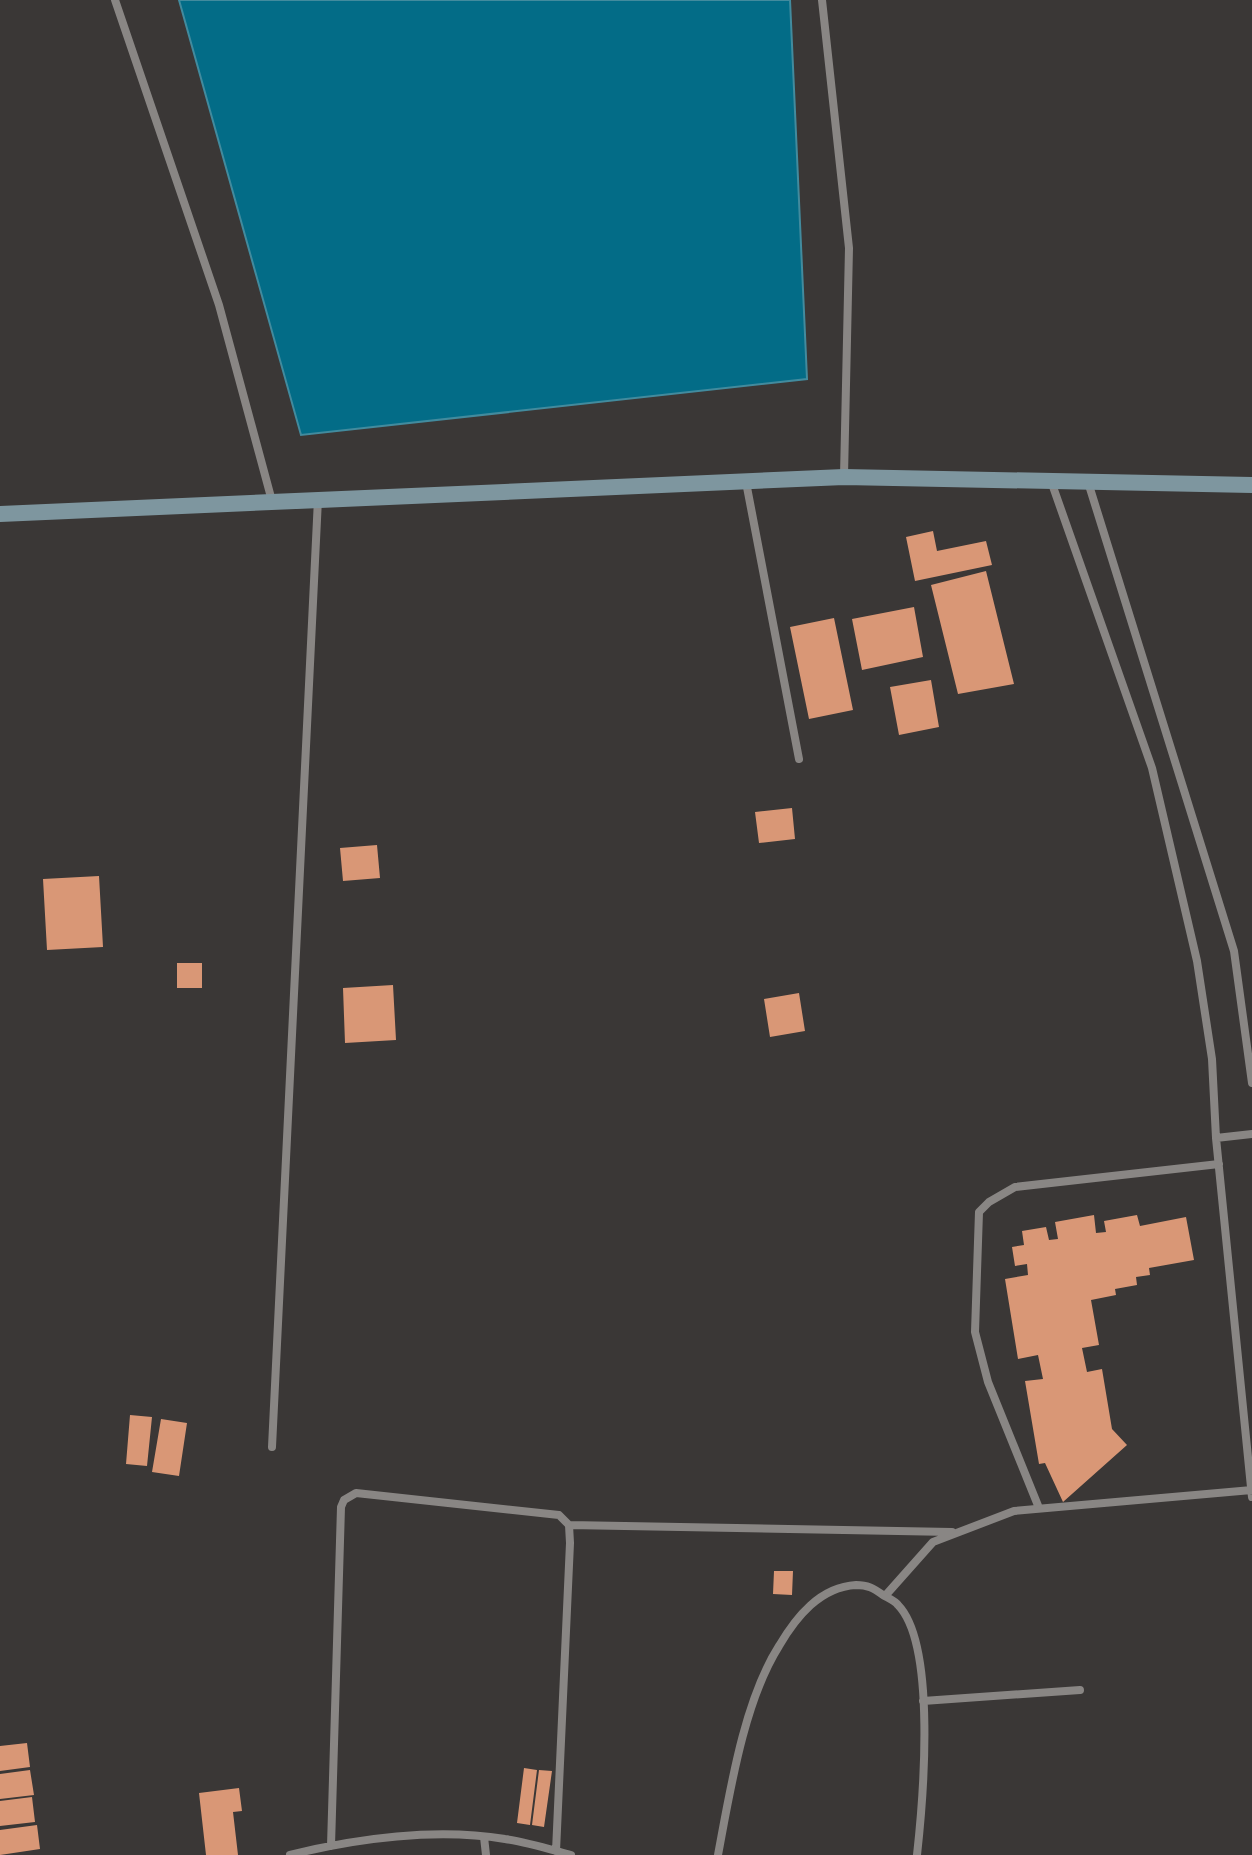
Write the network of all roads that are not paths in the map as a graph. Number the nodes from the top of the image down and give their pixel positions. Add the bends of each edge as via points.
1 (115, 0) edge
2 (822, 0) edge
3 (844, 477) junction
4 (746, 481) junction
5 (1051, 481) junction
6 (1088, 482) junction
7 (1252, 485) edge
8 (318, 499) junction
9 (272, 501) junction
10 (0, 514) edge
11 (799, 759) dead end
12 (1252, 1083) edge
13 (1252, 1134) edge
14 (1216, 1138) junction
15 (1219, 1164) junction
16 (272, 1447) dead end
17 (1252, 1490) edge
18 (1252, 1497) edge
19 (1039, 1508) junction
20 (569, 1525) junction
21 (961, 1532) junction
22 (885, 1596) junction
23 (1080, 1690) dead end
24 (923, 1701) junction
25 (484, 1837) junction
26 (331, 1846) junction
27 (556, 1851) junction
28 (316, 1852) edge
29 (290, 1855) edge
30 (486, 1855) edge
31 (571, 1855) edge
32 (718, 1855) edge
33 (917, 1855) edge

1 - 9 street via 219,305
2 - 3 street via 849,248
3 - 4 street
3 - 5 street
4 - 8 street
4 - 11 street
5 - 6 street
5 - 14 street via 1152,768 1197,961 1212,1059
6 - 7 street
6 - 12 street via 1234,951
8 - 9 street
8 - 16 street
9 - 10 street
13 - 14 street
14 - 15 street
15 - 17 street
15 - 19 street via 1015,1187 979,1212 975,1332 988,1382
17 - 18 street
17 - 19 street
19 - 21 street via 1014,1511
20 - 21 street
20 - 26 street via 559,1515 356,1493 344,1500
20 - 27 street
21 - 22 street via 933,1542
22 - 24 street via 899,1606 912,1629
22 - 32 street via 868,1585 840,1586 812,1603 778,1647 759,1685
23 - 24 street
24 - 33 street
25 - 26 street via 404,1837
25 - 27 street
25 - 30 street
26 - 28 street
27 - 31 street
28 - 29 street

